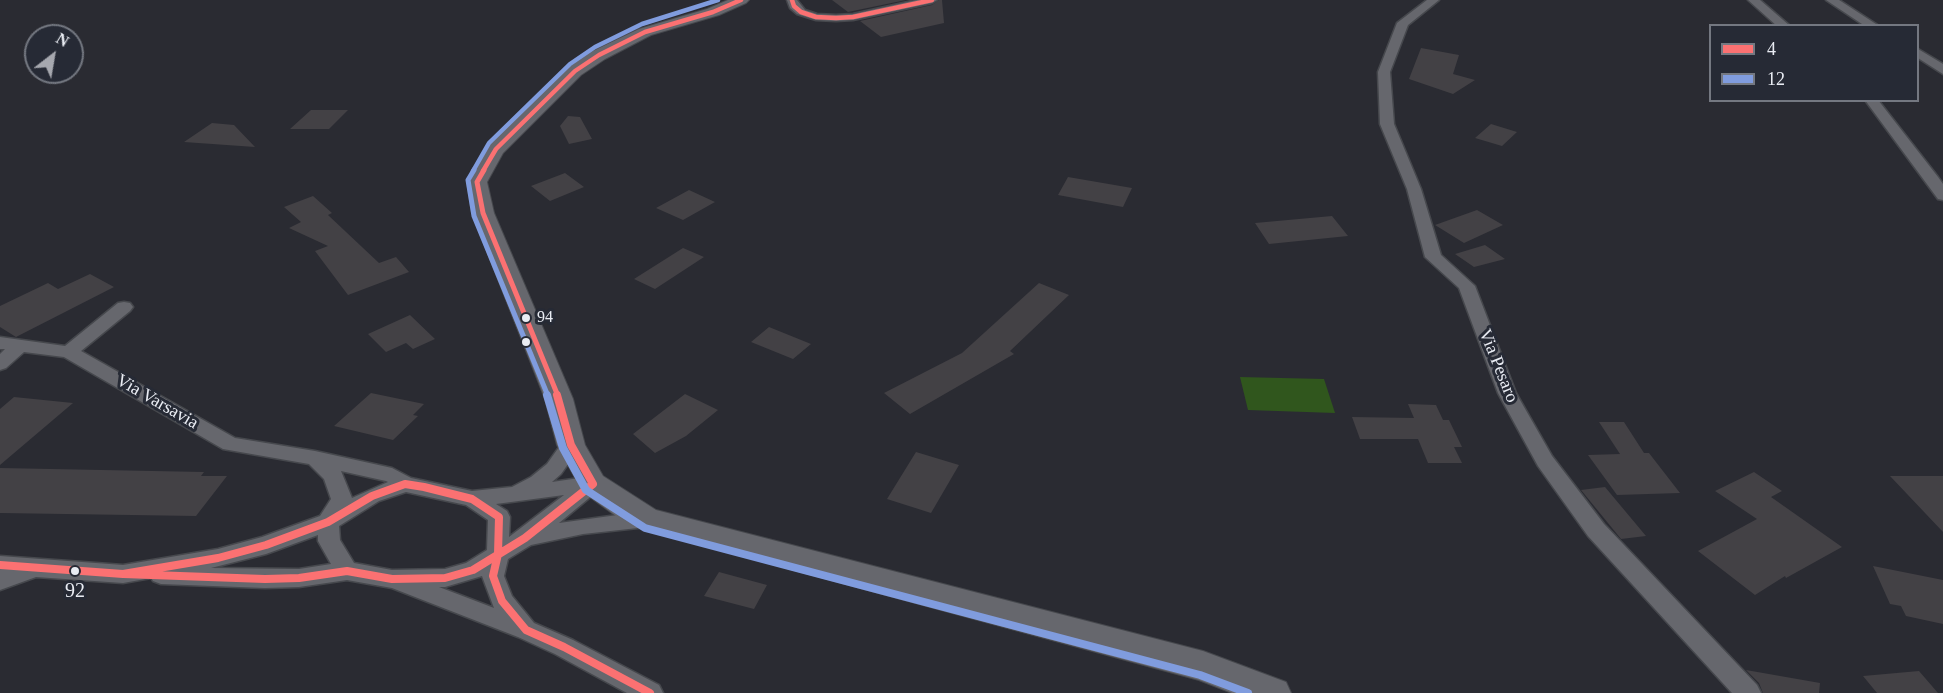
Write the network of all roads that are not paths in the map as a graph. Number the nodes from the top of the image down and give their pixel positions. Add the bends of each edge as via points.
1 (741, 0) edge
2 (792, 0) edge
3 (932, 0) edge
4 (1434, 0) edge
5 (1754, 0) edge
6 (1831, 0) edge
7 (1783, 24) edge
8 (1871, 24) edge
9 (1919, 54) edge
10 (1943, 70) edge
11 (1873, 102) edge
12 (1943, 196) edge
13 (124, 307) dead end
14 (0, 343) edge
15 (20, 346) junction
16 (69, 352) junction
17 (0, 364) edge
18 (571, 445) junction
19 (315, 458) junction
20 (405, 484) junction
21 (594, 484) junction
22 (516, 494) junction
23 (472, 499) junction
24 (647, 519) junction
25 (328, 522) junction
26 (525, 538) junction
27 (498, 554) junction
28 (0, 565) edge
29 (39, 567) junction
30 (347, 571) junction
31 (123, 574) junction
32 (392, 579) junction
33 (0, 580) edge
34 (526, 630) junction
35 (650, 693) edge
36 (1273, 693) edge
37 (1748, 693) edge

1 - 18 street via 645,33 575,70 496,150 477,182 483,213 559,399
2 - 3 street via 801,12 836,18
4 - 37 street, Via Pesaro via 1403,23 1384,72 1387,124 1414,189 1433,257 1467,286 1507,393 1545,461 1596,530
5 - 7 street
6 - 8 street
9 - 10 street
11 - 12 street
13 - 16 street
14 - 15 street, Via Varsavia
15 - 16 street, Via Varsavia
15 - 17 street
16 - 19 street, Via Varsavia via 230,444
18 - 21 street
18 - 22 street via 554,469
19 - 20 street, Via Varsavia via 392,476
19 - 25 street via 333,475 342,499
20 - 23 street, Via Varsavia
20 - 25 street via 372,496
21 - 22 street
21 - 24 street
21 - 26 street
22 - 23 street
23 - 27 street via 499,517
24 - 26 street
24 - 36 street via 1203,666
25 - 30 street via 329,541
25 - 31 street via 218,558
26 - 27 street
27 - 32 street via 473,570 445,578
27 - 34 street via 493,576 502,601
28 - 29 street
29 - 31 street
29 - 33 street
30 - 31 street via 265,579
30 - 32 street
32 - 34 street
34 - 35 street

